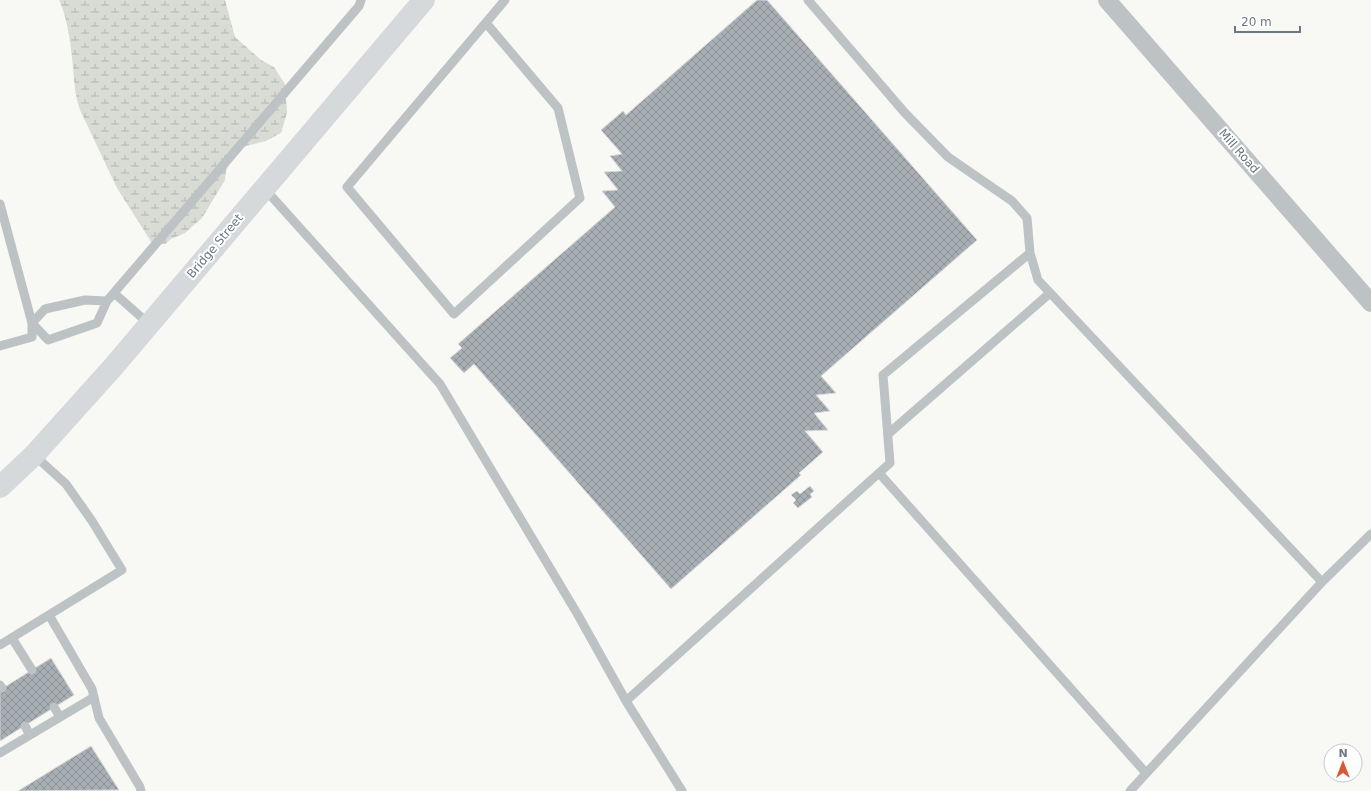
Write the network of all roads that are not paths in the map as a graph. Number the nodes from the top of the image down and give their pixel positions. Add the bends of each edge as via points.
1 (361, 0) edge
2 (424, 0) edge
3 (505, 0) edge
4 (808, 0) edge
5 (1108, 0) edge
6 (486, 23) junction
7 (264, 188) junction
8 (0, 204) edge
9 (1030, 253) junction
10 (114, 293) junction
11 (1050, 293) junction
12 (107, 301) junction
13 (1371, 303) edge
14 (32, 323) junction
15 (149, 324) junction
16 (0, 346) edge
17 (888, 434) junction
18 (34, 455) junction
19 (879, 473) junction
20 (0, 487) edge
21 (1371, 534) edge
22 (1322, 582) junction
23 (49, 615) junction
24 (12, 638) junction
25 (0, 645) edge
26 (32, 670) dead end
27 (94, 697) junction
28 (626, 702) junction
29 (54, 707) dead end
30 (60, 717) junction
31 (24, 726) dead end
32 (30, 735) junction
33 (0, 753) edge
34 (1146, 773) junction
35 (141, 791) edge
36 (682, 791) edge
37 (1130, 791) edge

1 - 10 lane via 359,6
2 - 7 street, Bridge Street
3 - 6 lane
4 - 9 lane via 905,114 948,157 1012,201 1027,218
5 - 13 street, Mill Road
6 - 6 lane via 347,187 454,314 580,198 558,108
7 - 15 street, Bridge Street
7 - 28 lane via 440,384 578,615
8 - 14 lane
9 - 11 lane via 1038,280
9 - 17 lane via 883,375
10 - 12 lane
10 - 15 lane
11 - 17 lane
11 - 22 lane
12 - 14 lane via 85,300 45,309
12 - 14 lane via 97,323 48,340
14 - 16 lane via 32,337
15 - 18 street, Bridge Street
17 - 19 lane via 890,462
18 - 20 street, Bridge Street
18 - 23 lane via 66,484 122,570
19 - 28 lane
19 - 34 lane
21 - 22 lane
22 - 34 lane
23 - 24 lane
23 - 27 lane via 92,689
24 - 25 lane
24 - 26 lane
27 - 30 lane
27 - 35 lane via 98,718
28 - 36 lane
29 - 30 lane
30 - 32 lane
31 - 32 lane
32 - 33 lane
34 - 37 lane

